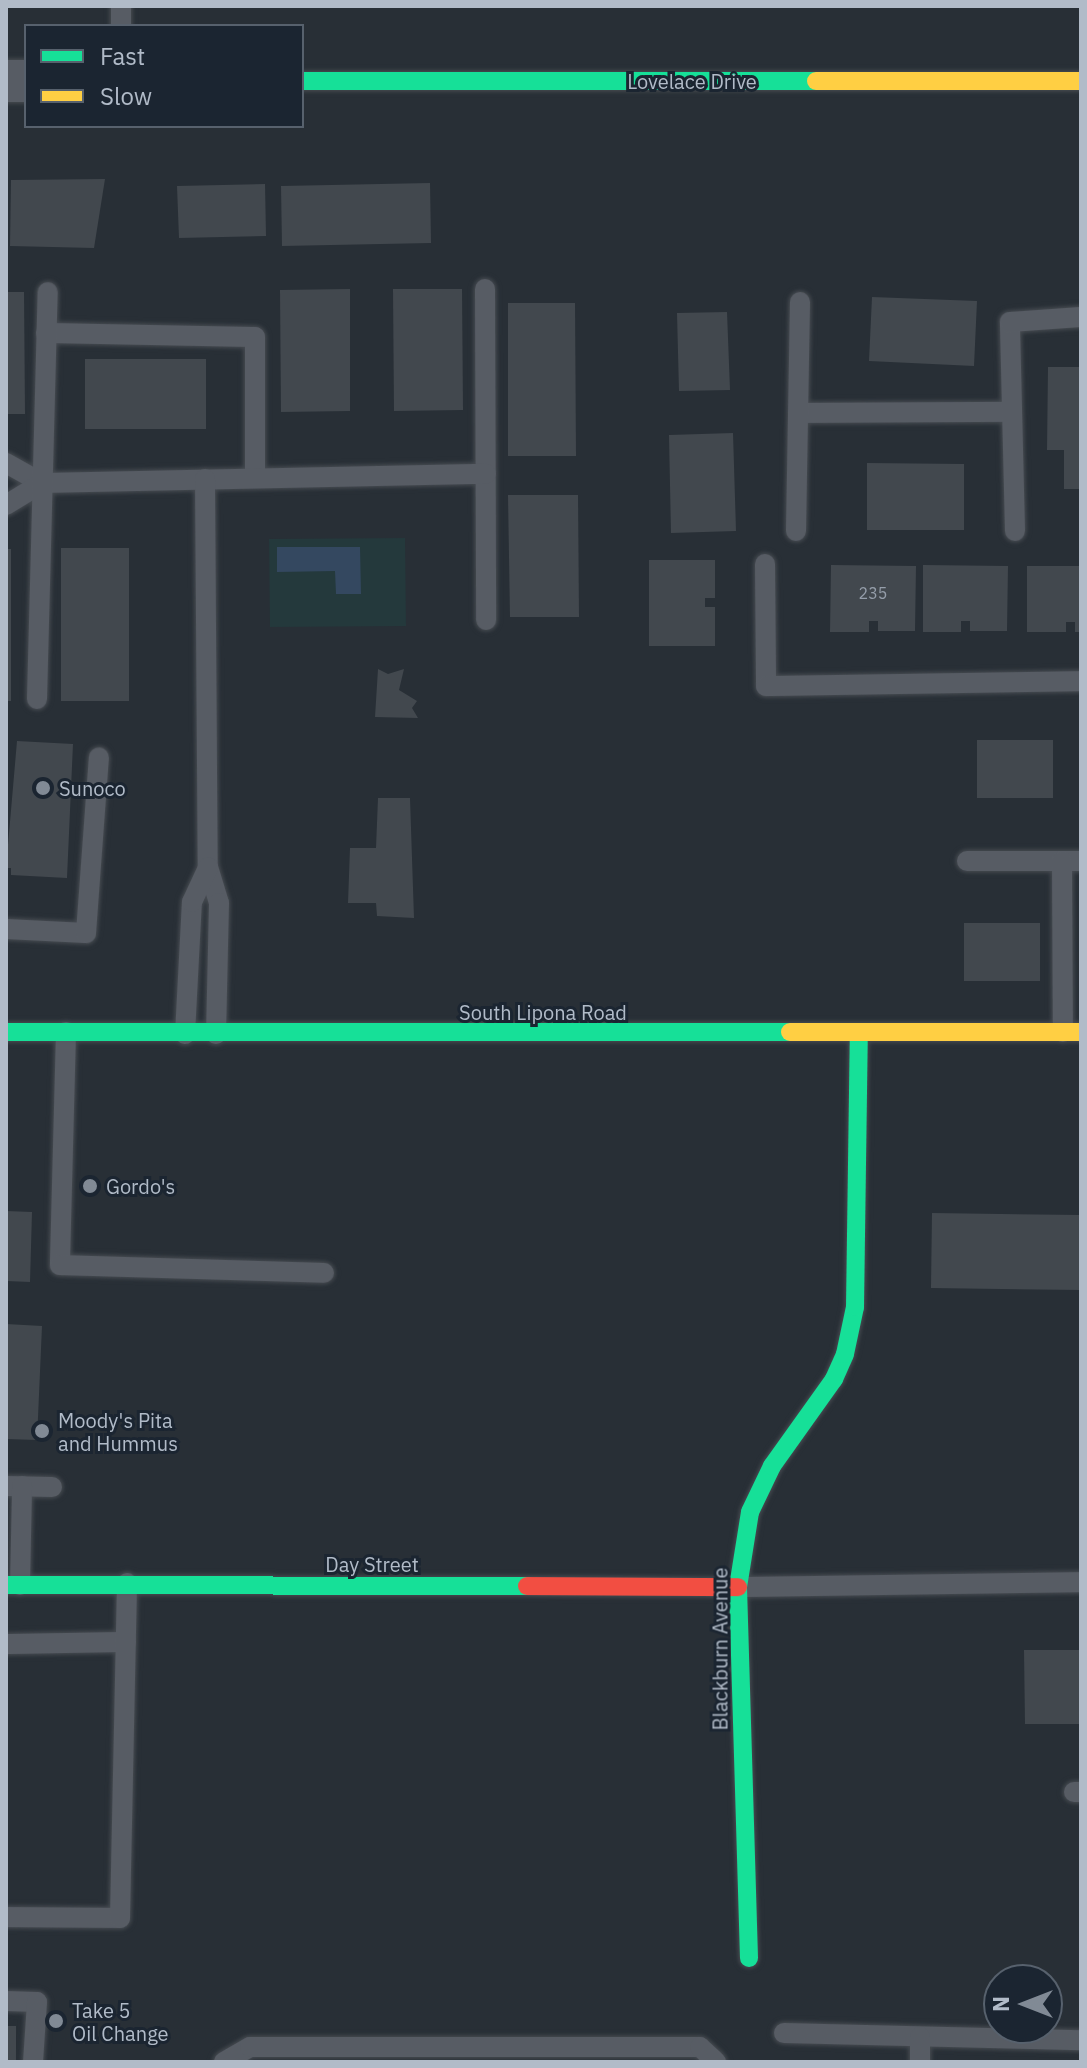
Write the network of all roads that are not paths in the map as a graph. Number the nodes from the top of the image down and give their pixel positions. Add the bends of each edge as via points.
1 (304, 81) edge
2 (1081, 81) edge
3 (485, 289) dead end
4 (48, 292) dead end
5 (800, 302) dead end
6 (1081, 317) edge
7 (46, 333) junction
8 (1012, 412) junction
9 (798, 413) junction
10 (6, 463) edge
11 (486, 474) junction
12 (255, 478) junction
13 (205, 479) junction
14 (42, 483) junction
15 (6, 505) edge
16 (796, 531) dead end
17 (1015, 531) dead end
18 (765, 564) dead end
19 (486, 620) dead end
20 (1081, 681) edge
21 (37, 699) dead end
22 (99, 757) dead end
23 (967, 861) dead end
24 (1072, 861) edge
25 (208, 867) junction
26 (6, 929) edge
27 (190, 941) junction
28 (219, 941) junction
29 (6, 1032) edge
30 (66, 1032) junction
31 (859, 1032) junction
32 (1072, 1032) edge
33 (185, 1034) junction
34 (216, 1034) junction
35 (324, 1273) dead end
36 (14, 1486) edge
37 (52, 1487) dead end
38 (1081, 1582) edge
39 (127, 1583) junction
40 (13, 1585) edge
41 (738, 1587) junction
42 (126, 1642) junction
43 (6, 1644) edge
44 (6, 1917) edge
45 (749, 1958) dead end
46 (6, 2001) edge
47 (784, 2033) dead end
48 (920, 2037) junction
49 (1081, 2040) edge
50 (33, 2062) edge
51 (224, 2062) edge
52 (716, 2062) edge
53 (920, 2062) edge

1 - 2 street, Lovelace Drive
3 - 11 lane
4 - 7 lane
5 - 9 lane
6 - 8 lane via 1010,322
7 - 12 lane via 255,337
7 - 14 lane
8 - 9 lane
8 - 17 lane
9 - 16 lane
10 - 14 lane
11 - 12 lane
11 - 19 lane
12 - 13 lane
13 - 14 lane
13 - 25 lane
14 - 15 lane
14 - 21 lane
18 - 20 lane via 766,686
22 - 26 lane via 86,933
23 - 24 lane
24 - 32 lane
25 - 27 lane via 192,902
25 - 28 lane via 219,903
27 - 28 lane
27 - 33 lane
28 - 34 lane
29 - 30 street, South Lipona Road
30 - 33 street, South Lipona Road
30 - 35 lane via 60,1265
31 - 32 street, South Lipona Road
31 - 34 street, South Lipona Road
31 - 41 street, Blackburn Avenue via 855,1307 834,1379 772,1466 750,1512
33 - 34 street, South Lipona Road
36 - 37 lane
36 - 40 lane
38 - 41 lane
39 - 40 street, Day Street
39 - 41 street, Day Street
39 - 42 lane
41 - 45 street, Blackburn Avenue
42 - 43 lane
42 - 44 lane via 120,1918
46 - 50 lane via 37,2002
47 - 48 lane
48 - 49 lane
48 - 53 lane
51 - 52 lane via 250,2047 700,2047

